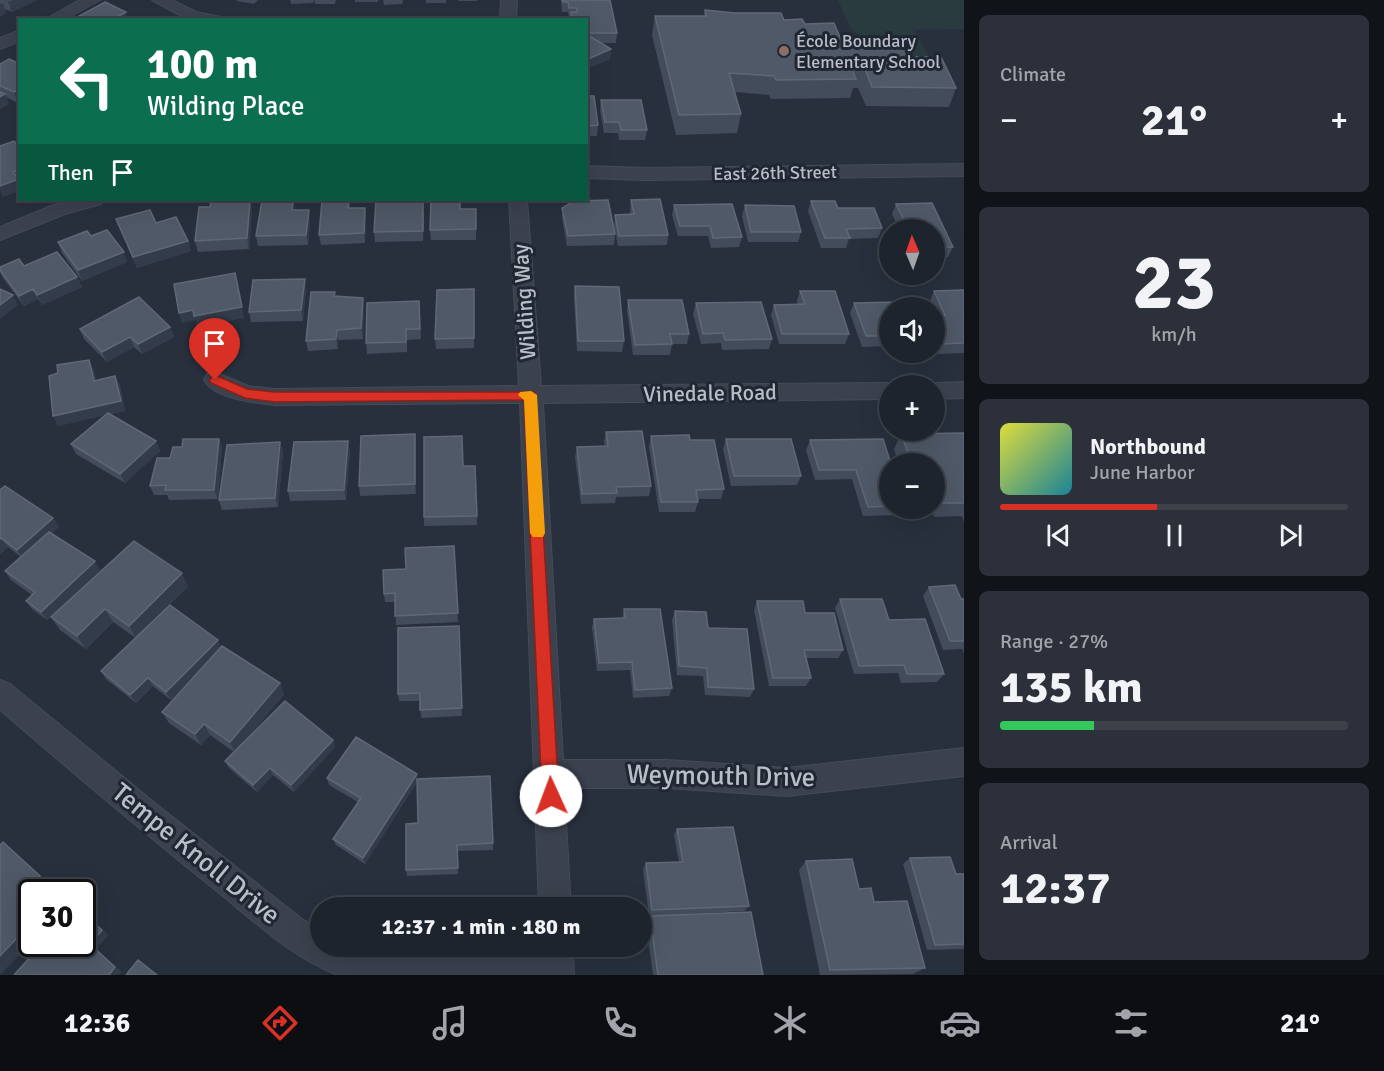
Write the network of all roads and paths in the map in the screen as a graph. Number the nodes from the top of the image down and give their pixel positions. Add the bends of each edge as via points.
1 (92, 0) edge
2 (160, 0) edge
3 (509, 0) edge
4 (55, 18) edge
5 (204, 18) edge
6 (508, 18) edge
7 (18, 36) edge
8 (0, 44) edge
9 (960, 170) edge
10 (588, 172) edge
11 (964, 187) edge
12 (90, 201) edge
13 (518, 201) edge
14 (0, 234) edge
15 (215, 380) dead end
16 (964, 390) edge
17 (879, 391) edge
18 (945, 391) edge
19 (531, 395) junction
20 (0, 693) edge
21 (964, 762) edge
22 (550, 774) junction
23 (555, 897) edge
24 (558, 965) edge

1 - 4 street
2 - 5 street
3 - 6 street
7 - 8 street
9 - 10 street, East 26th Street
9 - 11 street
12 - 14 street
13 - 19 street, Wilding Way
15 - 19 street, Vinedale Road via 245,393 275,397
16 - 18 street
17 - 19 street, Vinedale Road
19 - 22 street, Wilding Way
20 - 24 street, Tempe Knoll Drive via 145,815 291,930 336,958 370,970 405,974
21 - 22 street, Weymouth Drive via 787,782 667,774
22 - 23 street, Wilding Way

